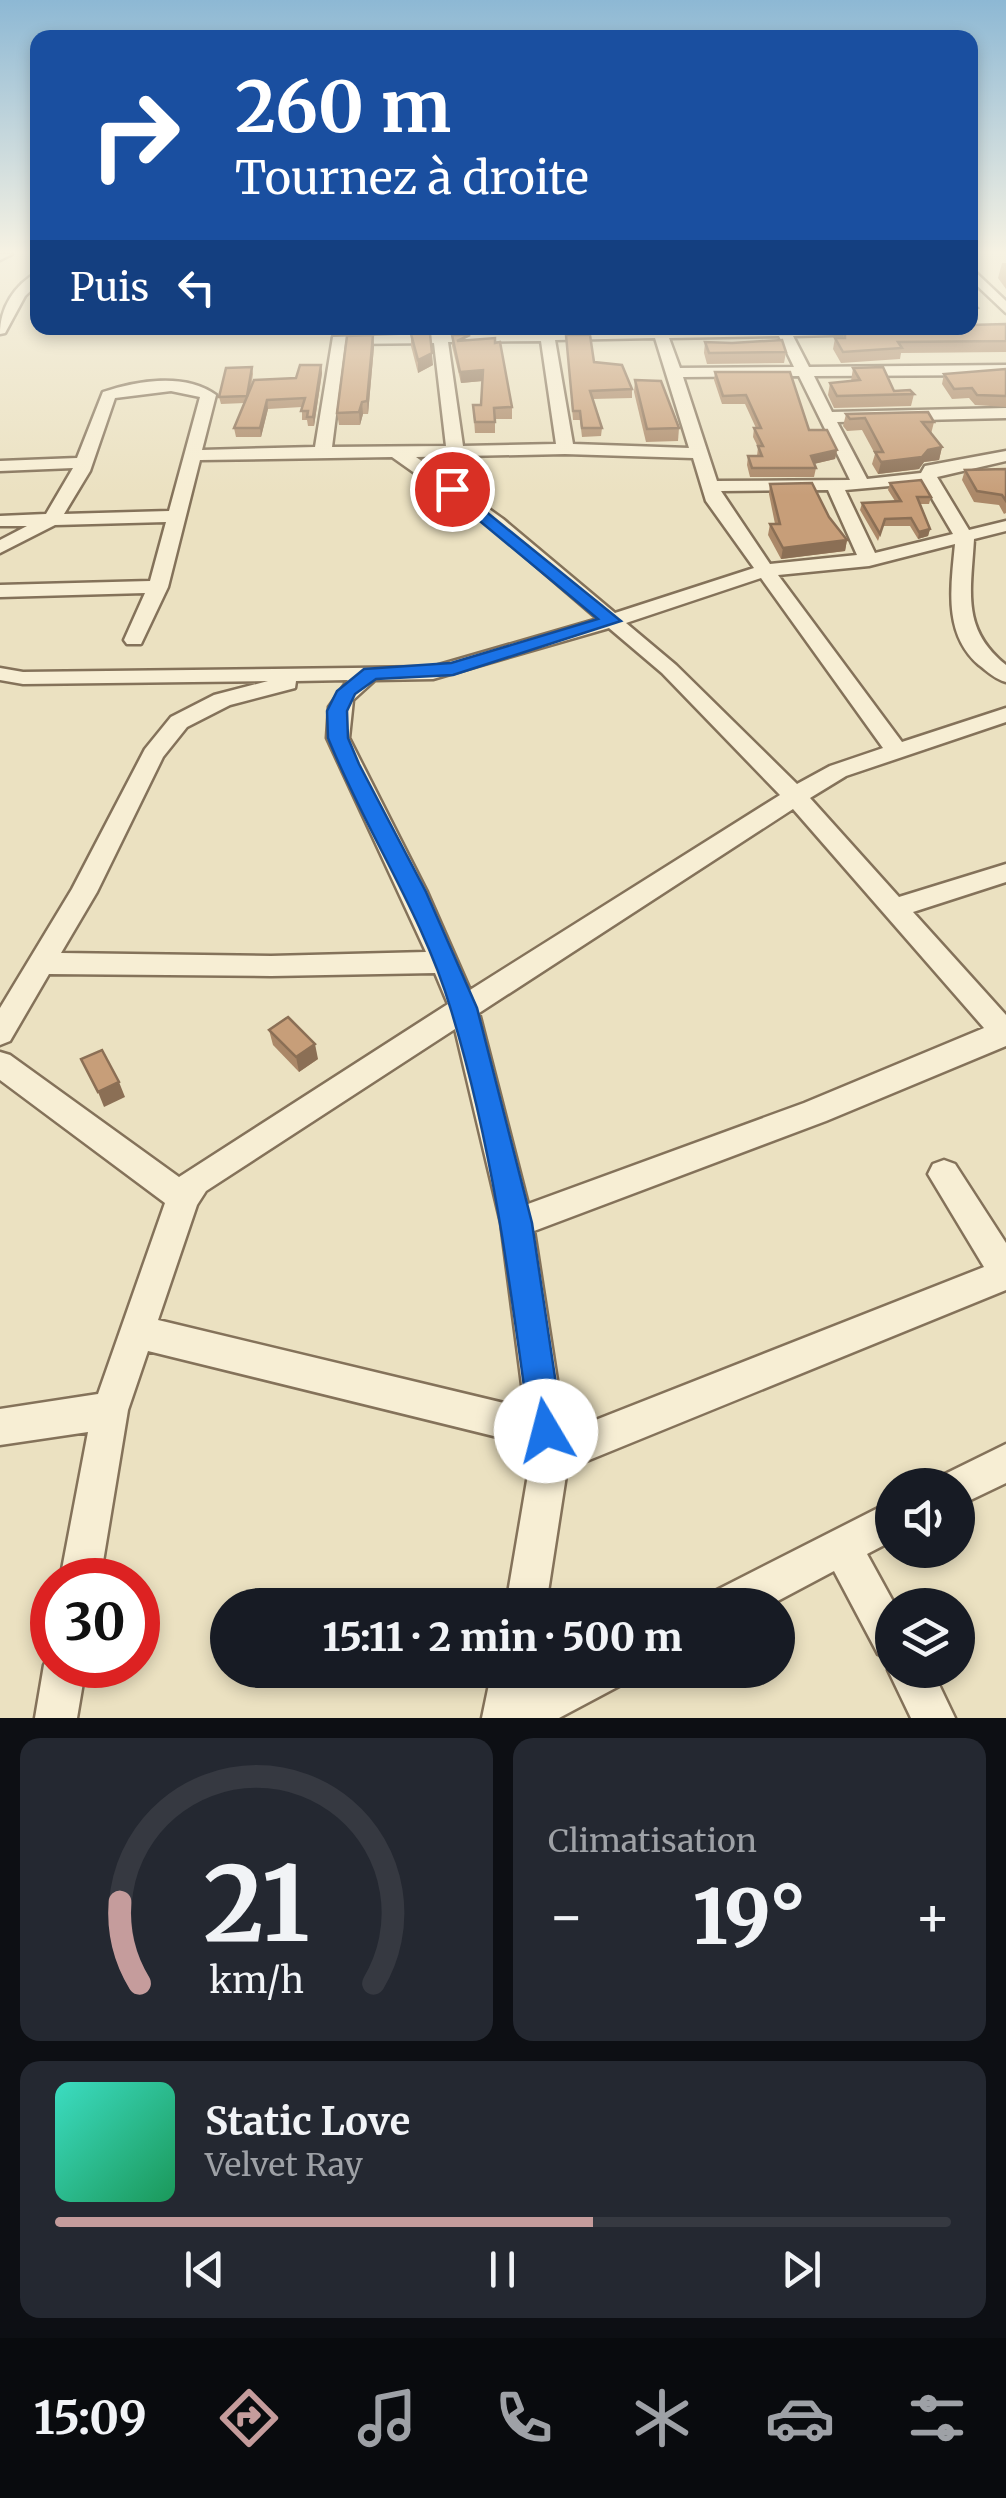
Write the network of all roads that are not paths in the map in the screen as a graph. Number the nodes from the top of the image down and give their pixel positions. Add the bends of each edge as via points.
1 (339, 335) edge
2 (440, 335) edge
3 (547, 335) edge
4 (662, 335) edge
5 (786, 335) edge
6 (1006, 370) edge
7 (804, 372) junction
8 (674, 373) junction
9 (826, 417) junction
10 (1000, 426) edge
11 (454, 449) junction
12 (565, 450) junction
13 (323, 452) junction
14 (396, 452) junction
15 (699, 453) junction
16 (193, 455) junction
17 (1006, 456) edge
18 (84, 463) junction
19 (0, 466) edge
20 (928, 477) junction
21 (862, 484) junction
22 (834, 485) junction
23 (712, 486) junction
24 (177, 516) junction
25 (51, 520) junction
26 (0, 521) edge
27 (1006, 526) edge
28 (965, 538) junction
29 (0, 547) edge
30 (869, 560) junction
31 (766, 570) junction
32 (158, 587) junction
33 (0, 591) edge
34 (612, 621) junction
35 (134, 640) dead end
36 (324, 673) junction
37 (0, 674) edge
38 (371, 674) junction
39 (1006, 676) edge
40 (1006, 715) edge
41 (897, 752) junction
42 (795, 796) junction
43 (1006, 872) edge
44 (894, 908) junction
45 (442, 962) junction
46 (42, 963) junction
47 (464, 1008) junction
48 (0, 1032) edge
49 (1006, 1032) edge
50 (0, 1064) edge
51 (944, 1174) dead end
52 (182, 1198) junction
53 (517, 1223) junction
54 (1006, 1273) edge
55 (135, 1331) junction
56 (110, 1410) junction
57 (0, 1426) edge
58 (548, 1444) junction
59 (1006, 1463) edge
60 (975, 1478) edge
61 (875, 1529) edge
62 (842, 1546) junction
63 (84, 1558) edge
64 (528, 1588) edge
65 (762, 1588) edge
66 (875, 1608) edge
67 (61, 1688) edge
68 (509, 1688) edge
69 (572, 1688) edge
70 (918, 1688) edge
71 (56, 1718) edge
72 (503, 1718) edge
73 (516, 1718) edge
74 (934, 1718) edge

1 - 13 street
2 - 11 street
3 - 12 street
4 - 8 street
5 - 7 street
6 - 7 street
7 - 8 street
7 - 9 street
8 - 15 street
9 - 10 street
9 - 21 street
11 - 12 street
11 - 14 street
12 - 15 street
13 - 14 street
13 - 16 street
14 - 34 street via 497,523
15 - 23 street
16 - 18 street via 208,395 129,388 108,394
16 - 24 street
17 - 20 street via 931,470
18 - 19 street
18 - 25 street
20 - 21 street
20 - 28 street
21 - 22 street
22 - 23 street
22 - 30 street
23 - 31 street via 720,508
24 - 25 street
24 - 32 street
25 - 26 street
25 - 29 street
27 - 28 street
28 - 30 street
28 - 39 street via 960,602 968,638
30 - 31 street
31 - 34 street
31 - 41 street
32 - 33 street
32 - 35 street
34 - 38 street via 453,669
34 - 42 street
36 - 37 street
36 - 38 street
36 - 46 street via 222,700 179,722 153,754
38 - 45 street via 347,691 337,711 338,738
40 - 41 street
41 - 42 street via 838,771
42 - 44 street
42 - 47 street
43 - 44 street
44 - 49 street
45 - 46 street
45 - 47 street
46 - 48 street
47 - 52 street via 213,1168
47 - 53 street
49 - 53 street
50 - 52 street
51 - 54 street
52 - 55 street
53 - 58 street
54 - 58 street
55 - 56 street
55 - 58 street
56 - 57 street
56 - 63 street
58 - 64 street
59 - 60 street
61 - 62 street
62 - 65 street
62 - 66 street
67 - 71 street
68 - 72 street
69 - 73 street
70 - 74 street

